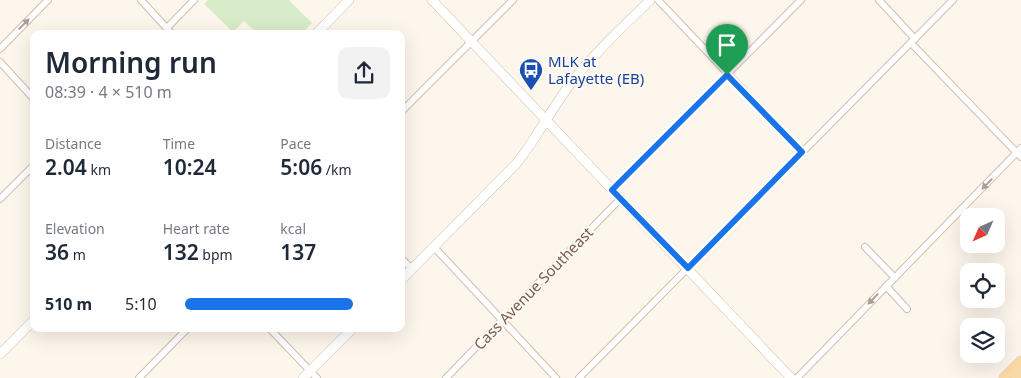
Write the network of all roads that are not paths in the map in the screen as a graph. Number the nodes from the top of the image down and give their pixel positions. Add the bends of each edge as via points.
1 (48, 0) edge
2 (141, 0) edge
3 (194, 0) edge
4 (349, 0) edge
5 (432, 0) edge
6 (513, 0) edge
7 (650, 0) edge
8 (658, 0) edge
9 (801, 0) edge
10 (879, 0) edge
11 (953, 0) edge
12 (166, 28) joint
13 (320, 30) edge
14 (913, 41) junction
15 (471, 42) junction
16 (0, 48) edge
17 (0, 62) edge
18 (727, 75) junction
19 (30, 95) edge
20 (405, 108) edge
21 (546, 120) junction
22 (802, 152) junction
23 (1020, 152) edge
24 (30, 169) edge
25 (612, 190) junction
26 (0, 199) edge
27 (620, 199) junction
28 (434, 247) junction
29 (865, 247) dead end
30 (405, 262) edge
31 (688, 268) junction
32 (412, 269) junction
33 (405, 276) edge
34 (895, 278) junction
35 (886, 286) junction
36 (907, 309) dead end
37 (501, 320) junction
38 (30, 324) edge
39 (184, 332) edge
40 (273, 332) edge
41 (349, 332) edge
42 (0, 354) edge
43 (1021, 361) edge
44 (310, 371) junction
45 (1021, 375) edge
46 (139, 378) edge
47 (303, 378) edge
48 (317, 378) edge
49 (446, 378) edge
50 (556, 378) edge
51 (579, 378) edge
52 (791, 378) edge
53 (797, 378) edge
54 (1004, 378) edge
55 (1018, 378) edge

16 -> 1 street
2 - 12 street
3 - 12 street
4 - 13 street
5 - 15 street
6 - 15 street
7 - 21 street via 583,68
8 - 18 street
9 - 18 street
10 - 14 street
11 - 14 street
14 - 22 street
14 - 23 street
15 - 20 street
15 - 21 street
17 - 19 street
18 - 22 street
18 - 25 street
21 - 25 street
21 - 28 street via 516,164
22 - 31 street
23 -> 34 street
24 - 26 street
25 - 27 street
27 - 31 street
27 - 37 street, Cass Avenue Southeast
28 - 32 street
28 - 37 street
29 - 34 street
30 - 32 street
31 - 51 street
31 - 52 street
32 - 33 street
34 - 35 street
35 - 36 street
35 -> 53 street
37 - 49 street, Cass Avenue Southeast
37 - 50 street
38 - 42 street
39 - 46 street
40 - 44 street
41 - 44 street
43 - 54 main road
44 - 47 street
44 - 48 street
45 - 55 main road

